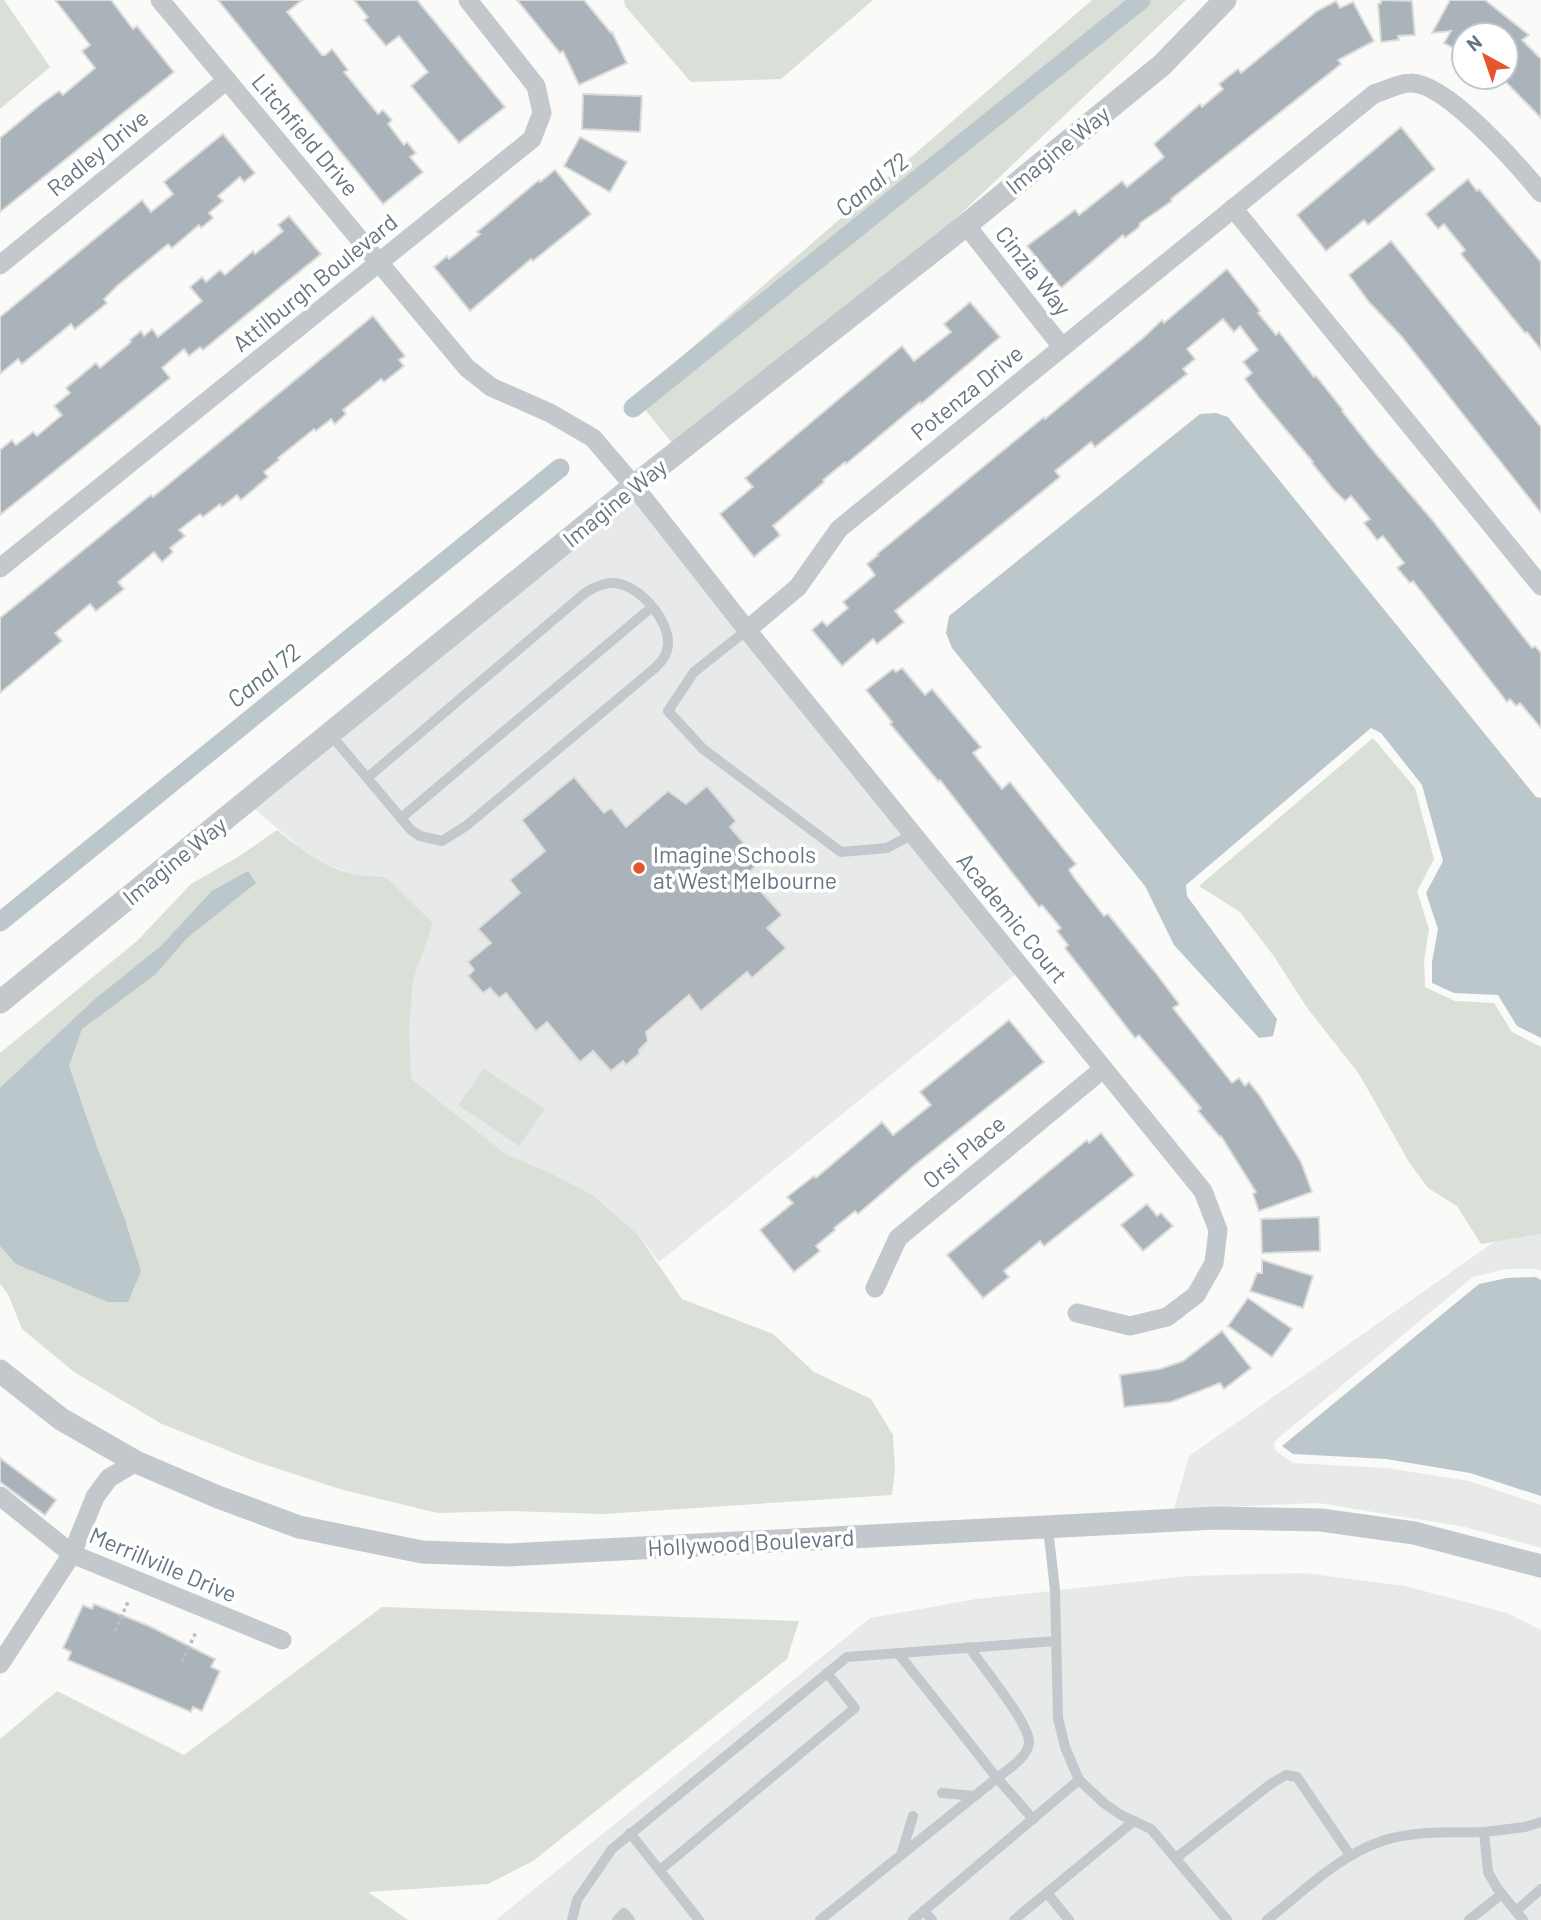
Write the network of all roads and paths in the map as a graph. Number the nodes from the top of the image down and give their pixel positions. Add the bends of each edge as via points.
1 (160, 0) edge
2 (468, 0) edge
3 (1225, 0) edge
4 (227, 80) junction
5 (1541, 193) edge
6 (1233, 208) junction
7 (965, 225) junction
8 (379, 262) junction
9 (0, 265) edge
10 (1062, 347) junction
11 (634, 486) junction
12 (0, 568) edge
13 (1541, 586) edge
14 (652, 607) junction
15 (747, 630) junction
16 (331, 735) junction
17 (367, 778) junction
18 (401, 818) junction
19 (913, 834) junction
20 (0, 1002) edge
21 (1103, 1069) junction
22 (875, 1288) dead end
23 (1077, 1313) dead end
24 (0, 1371) edge
25 (135, 1462) junction
26 (0, 1496) edge
27 (1048, 1527) junction
28 (72, 1554) junction
29 (1541, 1566) edge
30 (128, 1602) dead end
31 (115, 1631) dead end
32 (197, 1632) dead end
33 (282, 1640) dead end
34 (1056, 1641) junction
35 (969, 1647) junction
36 (898, 1653) junction
37 (182, 1662) dead end
38 (0, 1664) edge
39 (827, 1673) junction
40 (997, 1778) junction
41 (1080, 1780) junction
42 (942, 1793) dead end
43 (975, 1796) junction
44 (913, 1816) dead end
45 (1033, 1819) junction
46 (1134, 1821) junction
47 (1541, 1822) edge
48 (1484, 1832) junction
49 (630, 1833) junction
50 (901, 1855) junction
51 (1350, 1855) junction
52 (1176, 1858) junction
53 (660, 1870) junction
54 (1541, 1889) edge
55 (1047, 1893) junction
56 (1502, 1894) junction
57 (925, 1911) junction
58 (1516, 1911) junction
59 (572, 1920) edge
60 (617, 1920) edge
61 (630, 1920) edge
62 (699, 1920) edge
63 (820, 1920) edge
64 (913, 1920) edge
65 (932, 1920) edge
66 (1014, 1920) edge
67 (1069, 1920) edge
68 (1227, 1920) edge
69 (1267, 1920) edge
70 (1469, 1920) edge
71 (1523, 1920) edge

1 - 4 street, Litchfield Drive
2 - 8 street, Attilburgh Boulevard via 536,86 542,113 532,139
3 - 7 street, Imagine Way via 1162,65
4 - 8 street, Litchfield Drive
4 - 9 street, Radley Drive
5 - 6 street, Potenza Drive via 1510,155 1444,95 1411,82 1374,94
6 - 10 street, Potenza Drive
6 - 13 street
7 - 10 street, Cinzia Way
7 - 11 street, Imagine Way
8 - 11 street, Litchfield Drive via 467,368 491,387 593,438
8 - 12 street, Attilburgh Boulevard
10 - 15 street, Potenza Drive via 839,529 798,587
11 - 15 street, Academic Court
11 - 16 street, Imagine Way
14 - 17 lane via 620,583 585,593
14 - 18 lane
14 - 18 lane via 668,636 666,652 655,668 452,836 430,840 411,830
15 - 19 street, Academic Court
15 - 19 lane via 694,673 668,711 703,749 841,852 887,848
16 - 17 lane
16 - 20 street, Imagine Way
17 - 18 lane
19 - 21 street, Academic Court
21 - 22 street, Orsi Place via 898,1238
21 - 23 street, Academic Court via 1203,1191 1218,1230 1213,1263 1196,1295 1167,1317 1129,1326
24 - 25 street, Hollywood Boulevard via 61,1419
25 - 27 street, Hollywood Boulevard via 299,1527 422,1552 507,1555
25 - 28 street via 109,1478 95,1497
26 - 28 street, Merrillville Drive
27 - 29 street, Hollywood Boulevard via 1216,1518 1321,1520 1414,1533
27 - 34 lane
28 - 33 street, Merrillville Drive
28 - 38 street
30 - 31 path
32 - 37 path
34 - 35 lane
34 - 41 lane via 1058,1718
35 - 36 lane
35 - 40 lane via 1026,1727 1030,1743
36 - 39 lane via 847,1657
36 - 40 lane
39 - 49 lane
39 - 53 lane via 855,1709
40 - 43 lane
40 - 45 lane
41 - 45 lane
41 - 46 lane via 1105,1804
42 - 43 lane
43 - 50 lane
44 - 50 lane
45 - 57 lane
46 - 52 lane via 1152,1829
46 - 55 lane
47 - 48 lane
48 - 51 lane via 1426,1833 1384,1840
48 - 56 lane via 1488,1872
49 - 53 lane
49 - 59 lane via 612,1849 577,1900
50 - 63 lane
51 - 52 lane via 1297,1777 1286,1775
51 - 69 lane
52 - 68 lane
53 - 62 lane
54 - 58 lane
55 - 66 lane
55 - 67 lane
56 - 58 lane
56 - 70 lane
57 - 64 lane
57 - 65 lane
58 - 71 lane
60 - 61 lane via 624,1913

